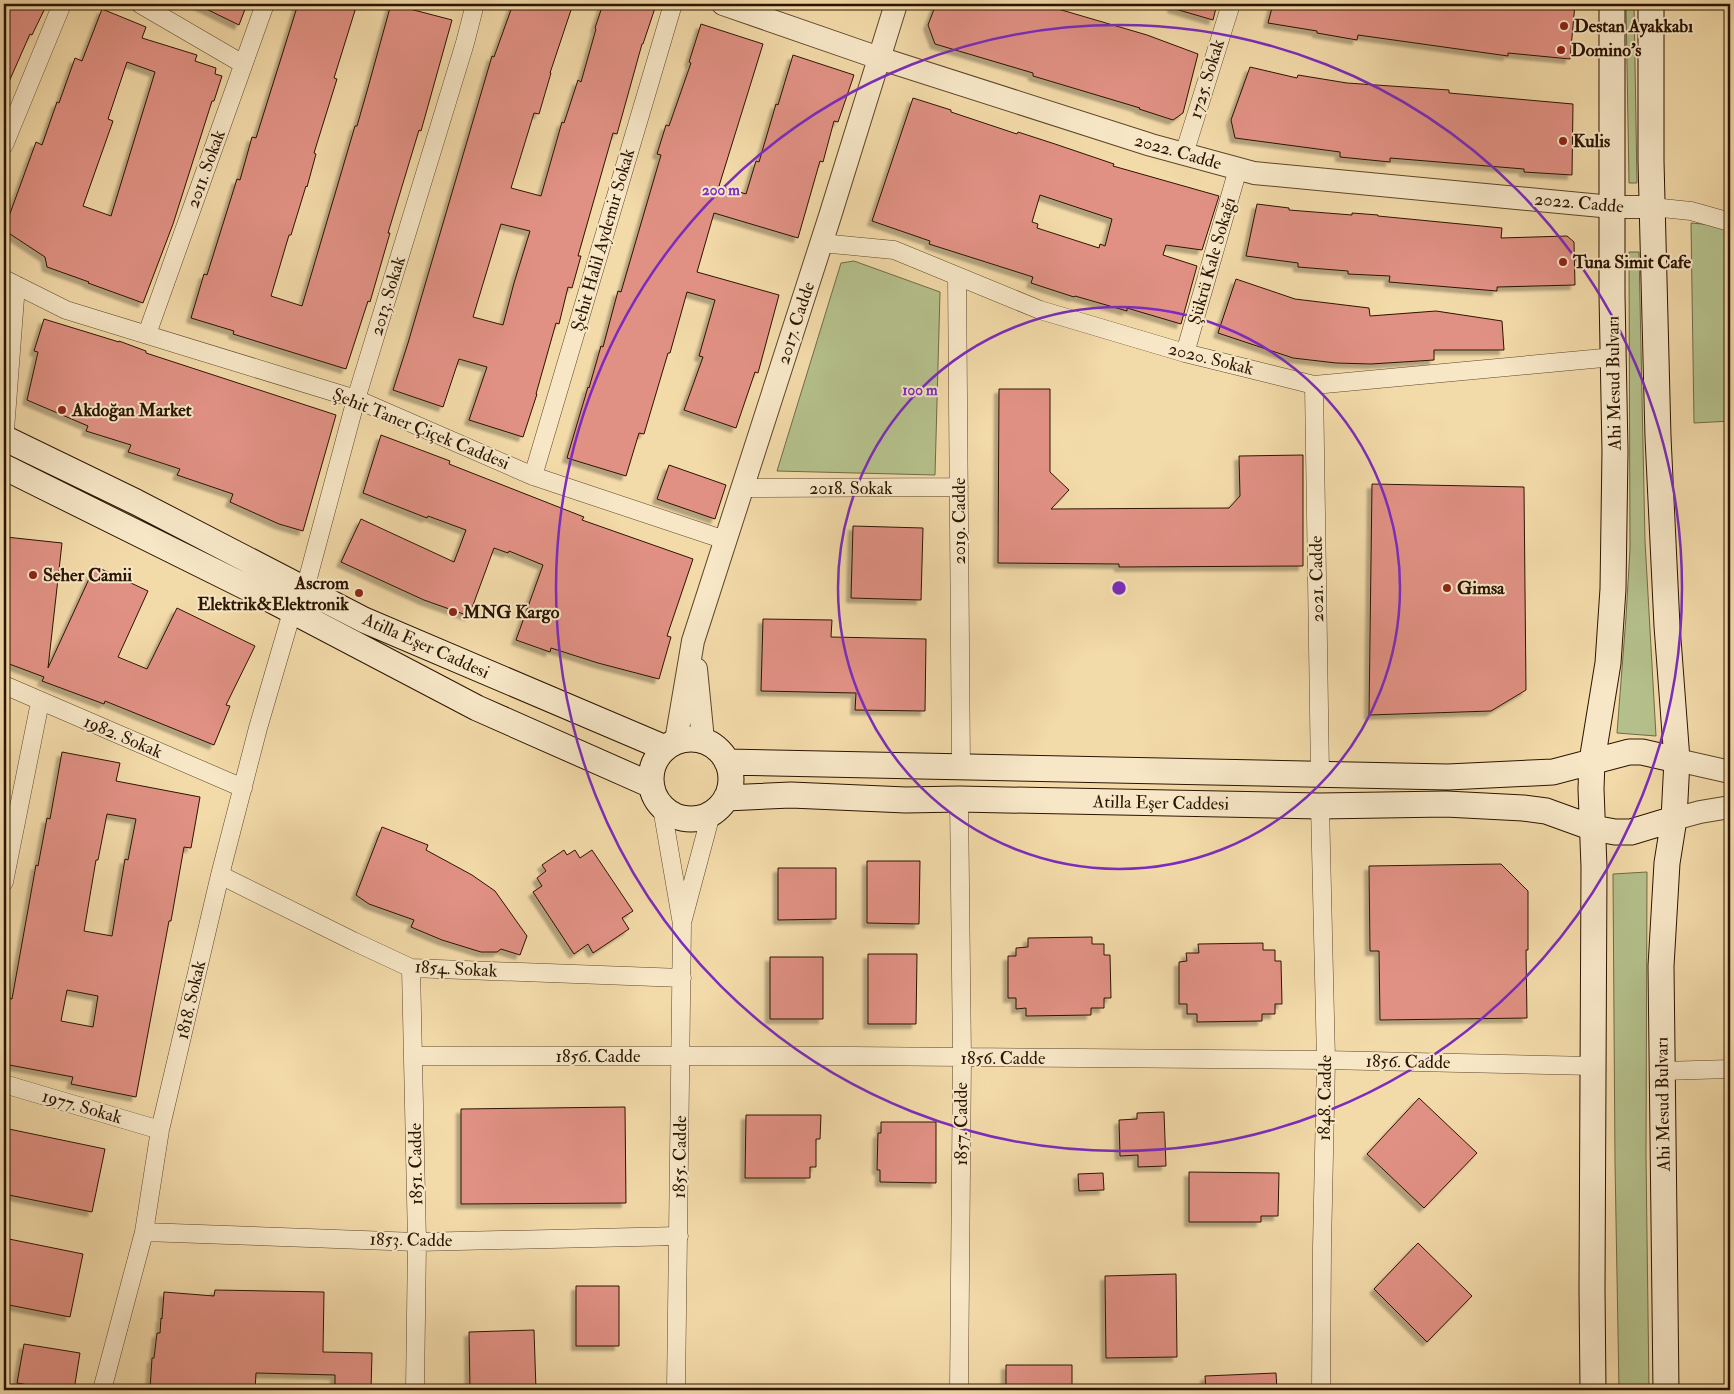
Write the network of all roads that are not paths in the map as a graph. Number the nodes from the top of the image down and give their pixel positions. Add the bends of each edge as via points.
1 (62, 4) edge
2 (140, 4) edge
3 (265, 4) edge
4 (475, 4) edge
5 (673, 4) edge
6 (896, 4) edge
7 (1230, 4) edge
8 (1612, 4) edge
9 (1651, 4) edge
10 (729, 5) edge
11 (879, 58) junction
12 (244, 64) junction
13 (4, 145) edge
14 (1184, 154) junction
15 (1238, 169) junction
16 (1612, 207) junction
17 (1652, 208) junction
18 (1730, 222) edge
19 (821, 243) junction
20 (957, 276) junction
21 (10, 282) edge
22 (147, 334) junction
23 (1185, 353) junction
24 (1614, 357) junction
25 (1314, 385) junction
26 (356, 399) junction
27 (4, 440) edge
28 (4, 467) edge
29 (533, 476) junction
30 (959, 487) junction
31 (742, 488) junction
32 (725, 540) junction
33 (305, 589) junction
34 (292, 612) junction
35 (693, 641) junction
36 (4, 685) edge
37 (40, 702) junction
38 (703, 740) junction
39 (671, 745) junction
40 (1677, 760) junction
41 (727, 762) junction
42 (1592, 762) junction
43 (961, 767) junction
44 (1730, 772) edge
45 (1320, 774) junction
46 (651, 785) junction
47 (243, 788) junction
48 (959, 799) junction
49 (718, 806) junction
50 (1320, 806) junction
51 (1730, 807) edge
52 (662, 808) junction
53 (1674, 819) junction
54 (1593, 828) junction
55 (220, 876) junction
56 (4, 882) edge
57 (682, 924) junction
58 (411, 968) junction
59 (682, 978) junction
60 (413, 1056) junction
61 (681, 1056) junction
62 (962, 1058) junction
63 (1326, 1060) junction
64 (1593, 1066) junction
65 (1730, 1069) edge
66 (1663, 1071) junction
67 (4, 1084) edge
68 (160, 1130) junction
69 (144, 1232) junction
70 (679, 1236) junction
71 (417, 1242) junction
72 (102, 1390) edge
73 (415, 1390) edge
74 (676, 1390) edge
75 (960, 1390) edge
76 (1321, 1390) edge
77 (1593, 1390) edge
78 (1666, 1390) edge

1 - 13 street
2 - 12 street
3 - 12 street, 2011. Sokak
4 - 26 street, 2013. Sokak
5 - 29 street, Şehit Halil Aydemir Sokak
6 - 11 street, 2017. Cadde
7 - 14 street, 1725. Sokak
8 - 16 main road, Ahi Mesud Bulvarı
9 - 17 main road, Ahi Mesud Bulvarı
10 - 11 street, 2022. Cadde
11 - 14 street, 2022. Cadde
11 - 19 street, 2017. Cadde
12 - 22 street, 2011. Sokak
14 - 15 street, 2022. Cadde
15 - 16 street, 2022. Cadde
15 - 23 street, Şükrü Kale Sokağı
16 - 17 street, 2022. Cadde
16 - 24 main road, Ahi Mesud Bulvarı
17 - 18 street via 1691,211
17 - 40 main road, Ahi Mesud Bulvarı via 1658,437
19 - 20 street, 2020. Sokak via 894,250
19 - 31 street, 2017. Cadde
20 - 23 street, 2020. Sokak via 1040,310
20 - 30 street, 2019. Cadde
21 - 22 street, Şehit Taner Çiçek Caddesi via 66,310
21 - 27 street
22 - 26 street, Şehit Taner Çiçek Caddesi
23 - 25 street, 2020. Sokak
24 - 25 street, 2020. Sokak
24 - 42 main road, Ahi Mesud Bulvarı via 1613,589 1608,662
25 - 45 street, 2021. Cadde
26 - 29 street, Şehit Taner Çiçek Caddesi
26 - 33 street, 2013. Sokak
27 - 33 main road, Atilla Eşer Caddesi via 136,502
28 - 34 main road, Atilla Eşer Caddesi
29 - 32 street, Şehit Taner Çiçek Caddesi
30 - 31 street, 2018. Sokak
30 - 43 street, 2019. Cadde
31 - 32 street, 2017. Cadde
32 - 35 street, 2017. Cadde
33 - 39 main road, Atilla Eşer Caddesi via 364,620
34 - 46 main road, Atilla Eşer Caddesi via 476,708
34 - 47 street, 1818. Sokak
35 - 38 street, 2017. Cadde
35 - 39 street, 2017. Cadde
36 - 37 street, 1982. Sokak
37 - 47 street, 1982. Sokak
37 - 56 street
38 - 39 main road via 689,739
38 - 41 main road via 715,747
39 - 46 main road via 656,759 651,771
40 - 42 main road via 1635,752
40 - 44 street
40 - 53 main road, Ahi Mesud Bulvarı
41 - 43 main road, Atilla Eşer Caddesi
41 - 49 main road via 731,783
42 - 45 main road, Atilla Eşer Caddesi via 1544,773 1448,777
42 - 54 main road, Ahi Mesud Bulvarı
43 - 45 main road, Atilla Eşer Caddesi
46 - 52 main road
47 - 55 street, 1818. Sokak
48 - 49 main road, Atilla Eşer Caddesi via 791,795
48 - 50 main road, Atilla Eşer Caddesi
48 - 62 street, 1857. Cadde
49 - 52 main road via 698,819 683,819
49 - 57 street, 1855. Cadde
50 - 54 main road, Atilla Eşer Caddesi via 1446,804 1523,808 1555,813
50 - 63 street, 1848. Cadde
51 - 53 street
52 - 57 street, 1855. Cadde
53 - 54 main road via 1631,832
53 - 66 main road, Ahi Mesud Bulvarı via 1662,926
54 - 64 main road, Ahi Mesud Bulvarı
55 - 58 street, 1854. Sokak
55 - 68 street, 1818. Sokak
57 - 59 street, 1855. Cadde
58 - 59 street, 1854. Sokak
58 - 60 street, 1851. Cadde
59 - 61 street, 1855. Cadde
60 - 61 street, 1856. Cadde
60 - 71 street, 1851. Cadde
61 - 62 street, 1856. Cadde
61 - 70 street, 1855. Cadde
62 - 63 street, 1856. Cadde
62 - 75 street, 1857. Cadde
63 - 64 street, 1856. Cadde
63 - 76 street, 1848. Cadde
64 - 77 main road, Ahi Mesud Bulvarı
65 - 66 street
66 - 78 main road, Ahi Mesud Bulvarı
67 - 68 street, 1977. Sokak
68 - 69 street, 1818. Sokak
69 - 71 street, 1853. Cadde
69 - 72 street, 1818. Sokak
70 - 71 street, 1853. Cadde
70 - 74 street, 1855. Cadde
71 - 73 street, 1851. Cadde

